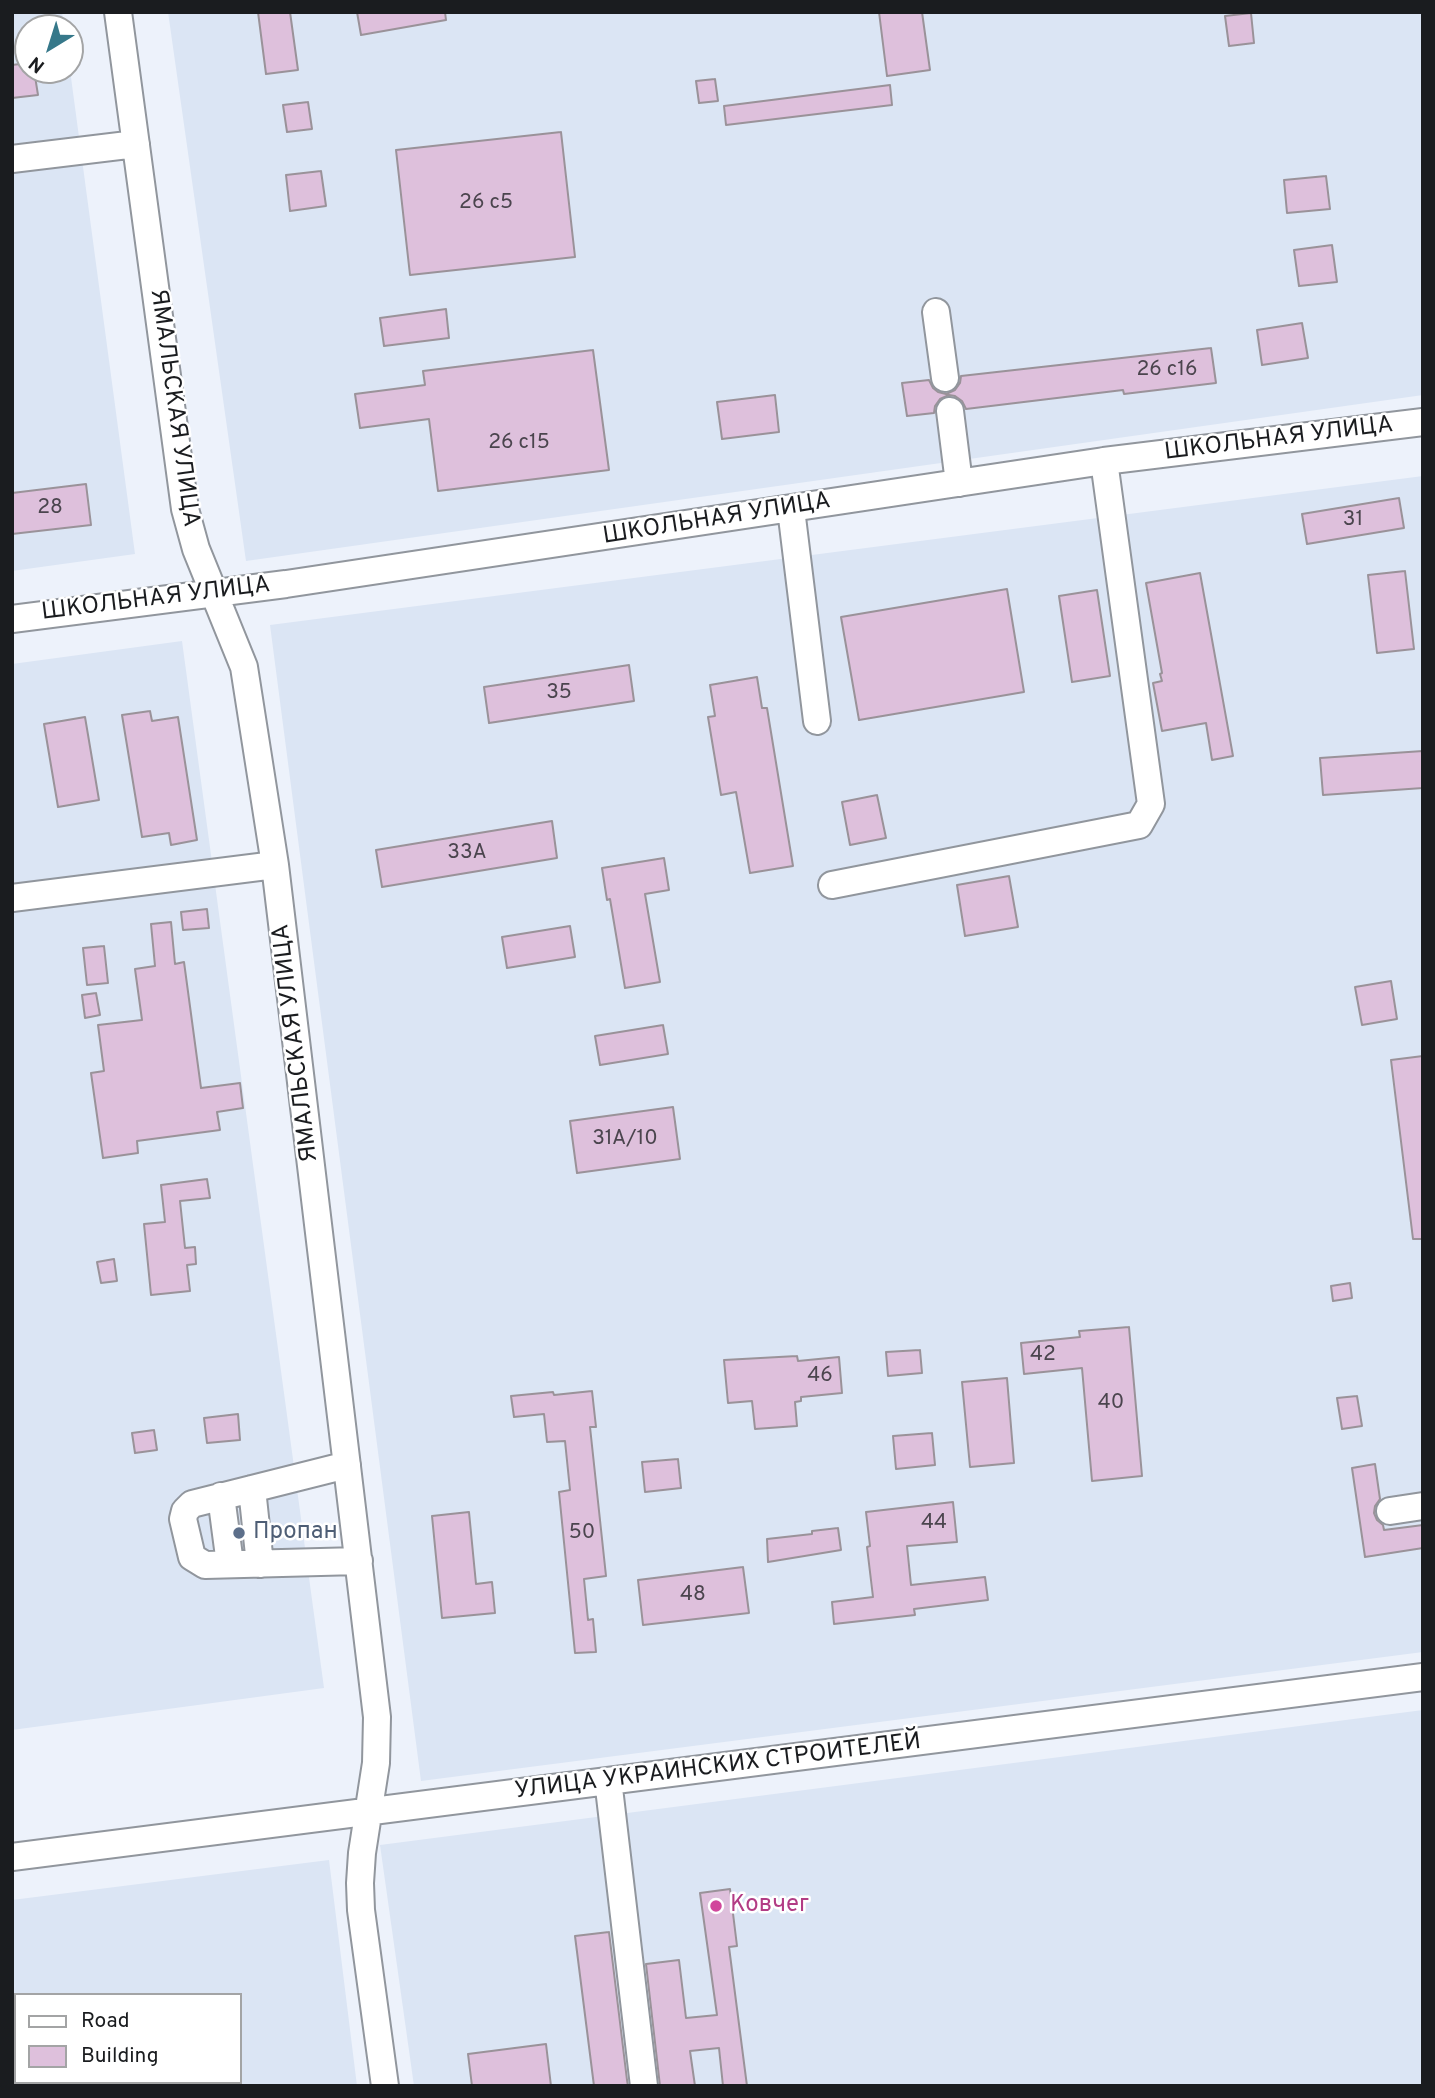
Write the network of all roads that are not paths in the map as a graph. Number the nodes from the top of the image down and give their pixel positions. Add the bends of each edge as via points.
1 (118, 12) edge
2 (136, 144) junction
3 (12, 159) edge
4 (936, 312) dead end
5 (945, 378) dead end
6 (950, 411) dead end
7 (1423, 422) edge
8 (1104, 461) junction
9 (959, 483) junction
10 (791, 509) junction
11 (215, 593) junction
12 (12, 619) edge
13 (817, 721) dead end
14 (275, 865) junction
15 (832, 885) dead end
16 (12, 898) edge
17 (347, 1465) junction
18 (252, 1489) junction
19 (221, 1496) junction
20 (1423, 1506) edge
21 (1390, 1511) dead end
22 (359, 1561) junction
23 (230, 1564) junction
24 (260, 1564) junction
25 (1423, 1677) edge
26 (609, 1788) dead end
27 (368, 1813) junction
28 (12, 1857) edge
29 (385, 2086) edge
30 (644, 2086) edge

1 - 2 street, ЯМАЛЬСКАЯ УЛИЦА
2 - 3 street
2 - 11 street, ЯМАЛЬСКАЯ УЛИЦА via 186,509 196,549
4 - 5 street
6 - 9 street
7 - 8 street, ШКОЛЬНАЯ УЛИЦА
8 - 9 street, ШКОЛЬНАЯ УЛИЦА
8 - 15 street via 1152,804 1139,825
9 - 10 street, ШКОЛЬНАЯ УЛИЦА
10 - 11 street, ШКОЛЬНАЯ УЛИЦА
10 - 13 street
11 - 12 street, ШКОЛЬНАЯ УЛИЦА
11 - 14 street, ЯМАЛЬСКАЯ УЛИЦА via 244,667
14 - 16 street
14 - 17 street, ЯМАЛЬСКАЯ УЛИЦА
17 - 18 street
17 - 22 street, ЯМАЛЬСКАЯ УЛИЦА
18 - 19 street
18 - 24 street
19 - 23 street
19 - 23 street via 188,1506 183,1518 192,1557 205,1565
20 - 21 street
22 - 24 street
22 - 27 street, ЯМАЛЬСКАЯ УЛИЦА via 378,1728
23 - 24 street
25 - 27 street, УЛИЦА УКРАИНСКИХ СТРОИТЕЛЕЙ
26 - 30 street
27 - 28 street, УЛИЦА УКРАИНСКИХ СТРОИТЕЛЕЙ
27 - 29 street, ЯМАЛЬСКАЯ УЛИЦА via 361,1910

